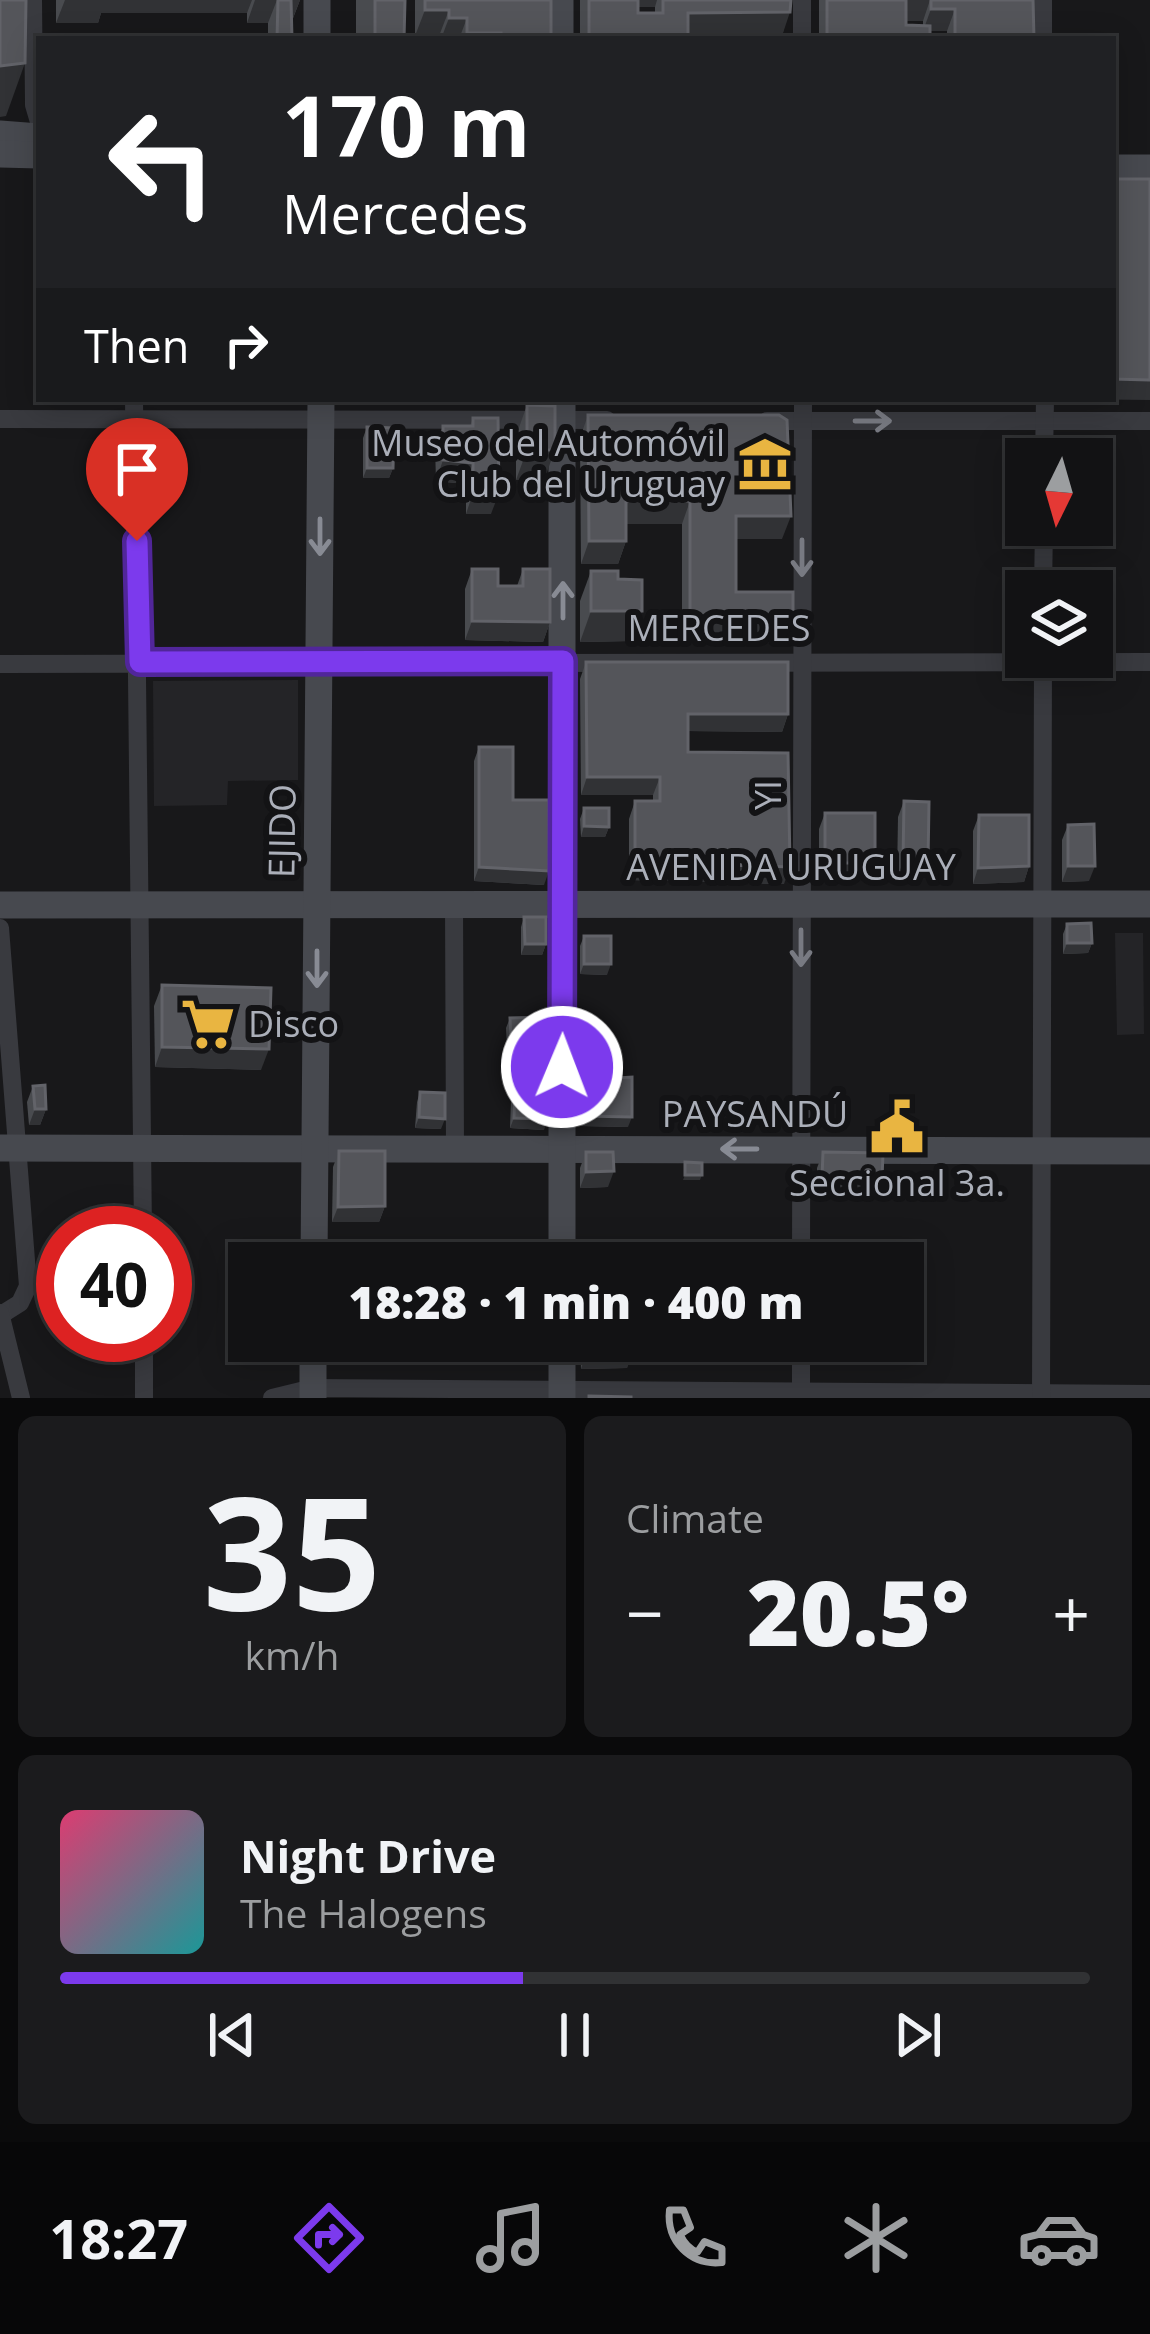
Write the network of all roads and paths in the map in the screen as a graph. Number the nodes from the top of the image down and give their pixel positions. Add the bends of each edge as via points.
1 (33, 0) edge
2 (317, 0) edge
3 (560, 0) edge
4 (802, 0) edge
5 (1043, 0) edge
6 (317, 36) edge
7 (560, 36) edge
8 (802, 36) edge
9 (1043, 36) edge
10 (36, 112) edge
11 (0, 134) edge
12 (36, 137) edge
13 (0, 154) edge
14 (36, 155) edge
15 (1116, 168) edge
16 (1150, 168) edge
17 (0, 171) edge
18 (36, 172) edge
19 (802, 402) edge
20 (1045, 402) edge
21 (134, 409) edge
22 (321, 409) edge
23 (562, 410) edge
24 (0, 419) edge
25 (627, 420) edge
26 (736, 421) edge
27 (802, 421) junction
28 (1045, 421) junction
29 (1150, 422) edge
30 (1045, 438) edge
31 (1005, 660) edge
32 (563, 661) junction
33 (802, 661) junction
34 (1113, 661) edge
35 (140, 662) junction
36 (319, 662) junction
37 (1150, 662) edge
38 (0, 664) edge
39 (1043, 678) edge
40 (317, 902) junction
41 (564, 902) junction
42 (454, 903) junction
43 (800, 903) junction
44 (142, 904) junction
45 (1041, 904) junction
46 (1150, 904) edge
47 (0, 905) edge
48 (0, 928) edge
49 (143, 1147) junction
50 (8, 1148) edge
51 (315, 1148) junction
52 (455, 1149) junction
53 (801, 1149) junction
54 (562, 1150) junction
55 (1150, 1151) edge
56 (1042, 1152) junction
57 (143, 1206) edge
58 (314, 1242) edge
59 (562, 1242) edge
60 (801, 1242) edge
61 (0, 1314) edge
62 (143, 1362) edge
63 (314, 1362) edge
64 (562, 1362) edge
65 (801, 1362) edge
66 (313, 1393) edge
67 (562, 1394) edge
68 (1150, 1394) edge
69 (801, 1395) edge
70 (1041, 1396) edge
71 (21, 1398) edge
72 (143, 1398) edge
73 (272, 1398) edge

1 - 10 street
2 - 6 street
3 - 7 street
4 - 8 street
5 - 9 street
11 - 12 street
13 - 14 street
15 - 16 street
17 - 18 street
19 - 27 street, YI
20 - 28 street
21 - 22 street
21 - 24 street
21 - 35 street
22 - 23 street
22 -> 36 street, EJIDO
23 - 25 street
32 -> 23 street
26 - 27 street
27 -> 28 street
27 -> 33 street, YI
28 - 29 street
28 - 30 street
31 - 33 street, MERCEDES
32 - 33 street, MERCEDES
32 - 36 street, MERCEDES
32 - 41 street
33 - 43 street, YI
34 - 37 street, MERCEDES
35 - 36 street, MERCEDES
35 - 38 street, MERCEDES
35 - 44 street
36 - 40 street, EJIDO
39 - 45 street
40 - 42 street, AVENIDA URUGUAY
40 - 44 street, AVENIDA URUGUAY
40 -> 51 street, EJIDO
41 - 42 street, AVENIDA URUGUAY
41 - 43 street, AVENIDA URUGUAY
41 - 54 street
42 - 52 street
43 - 45 street, AVENIDA URUGUAY
43 -> 53 street, YI
44 - 47 street, AVENIDA URUGUAY
44 - 49 street
45 - 46 street, AVENIDA URUGUAY
45 - 56 street
48 - 50 street
49 - 50 street, PAYSANDÚ
49 - 51 street, PAYSANDÚ
49 - 57 street
50 - 61 street via 28,1286 20,1304
51 - 52 street, PAYSANDÚ
51 - 58 street, EJIDO
52 - 54 street, PAYSANDÚ
53 -> 54 street, PAYSANDÚ
53 - 56 street, PAYSANDÚ
53 - 60 street, YI
54 - 59 street
55 - 56 street, PAYSANDÚ
56 - 70 street
61 - 71 street
62 - 72 street
63 - 66 street
64 - 67 street
65 - 69 street
66 - 67 street
66 - 73 street
67 - 69 street
68 - 70 street
69 - 70 street

